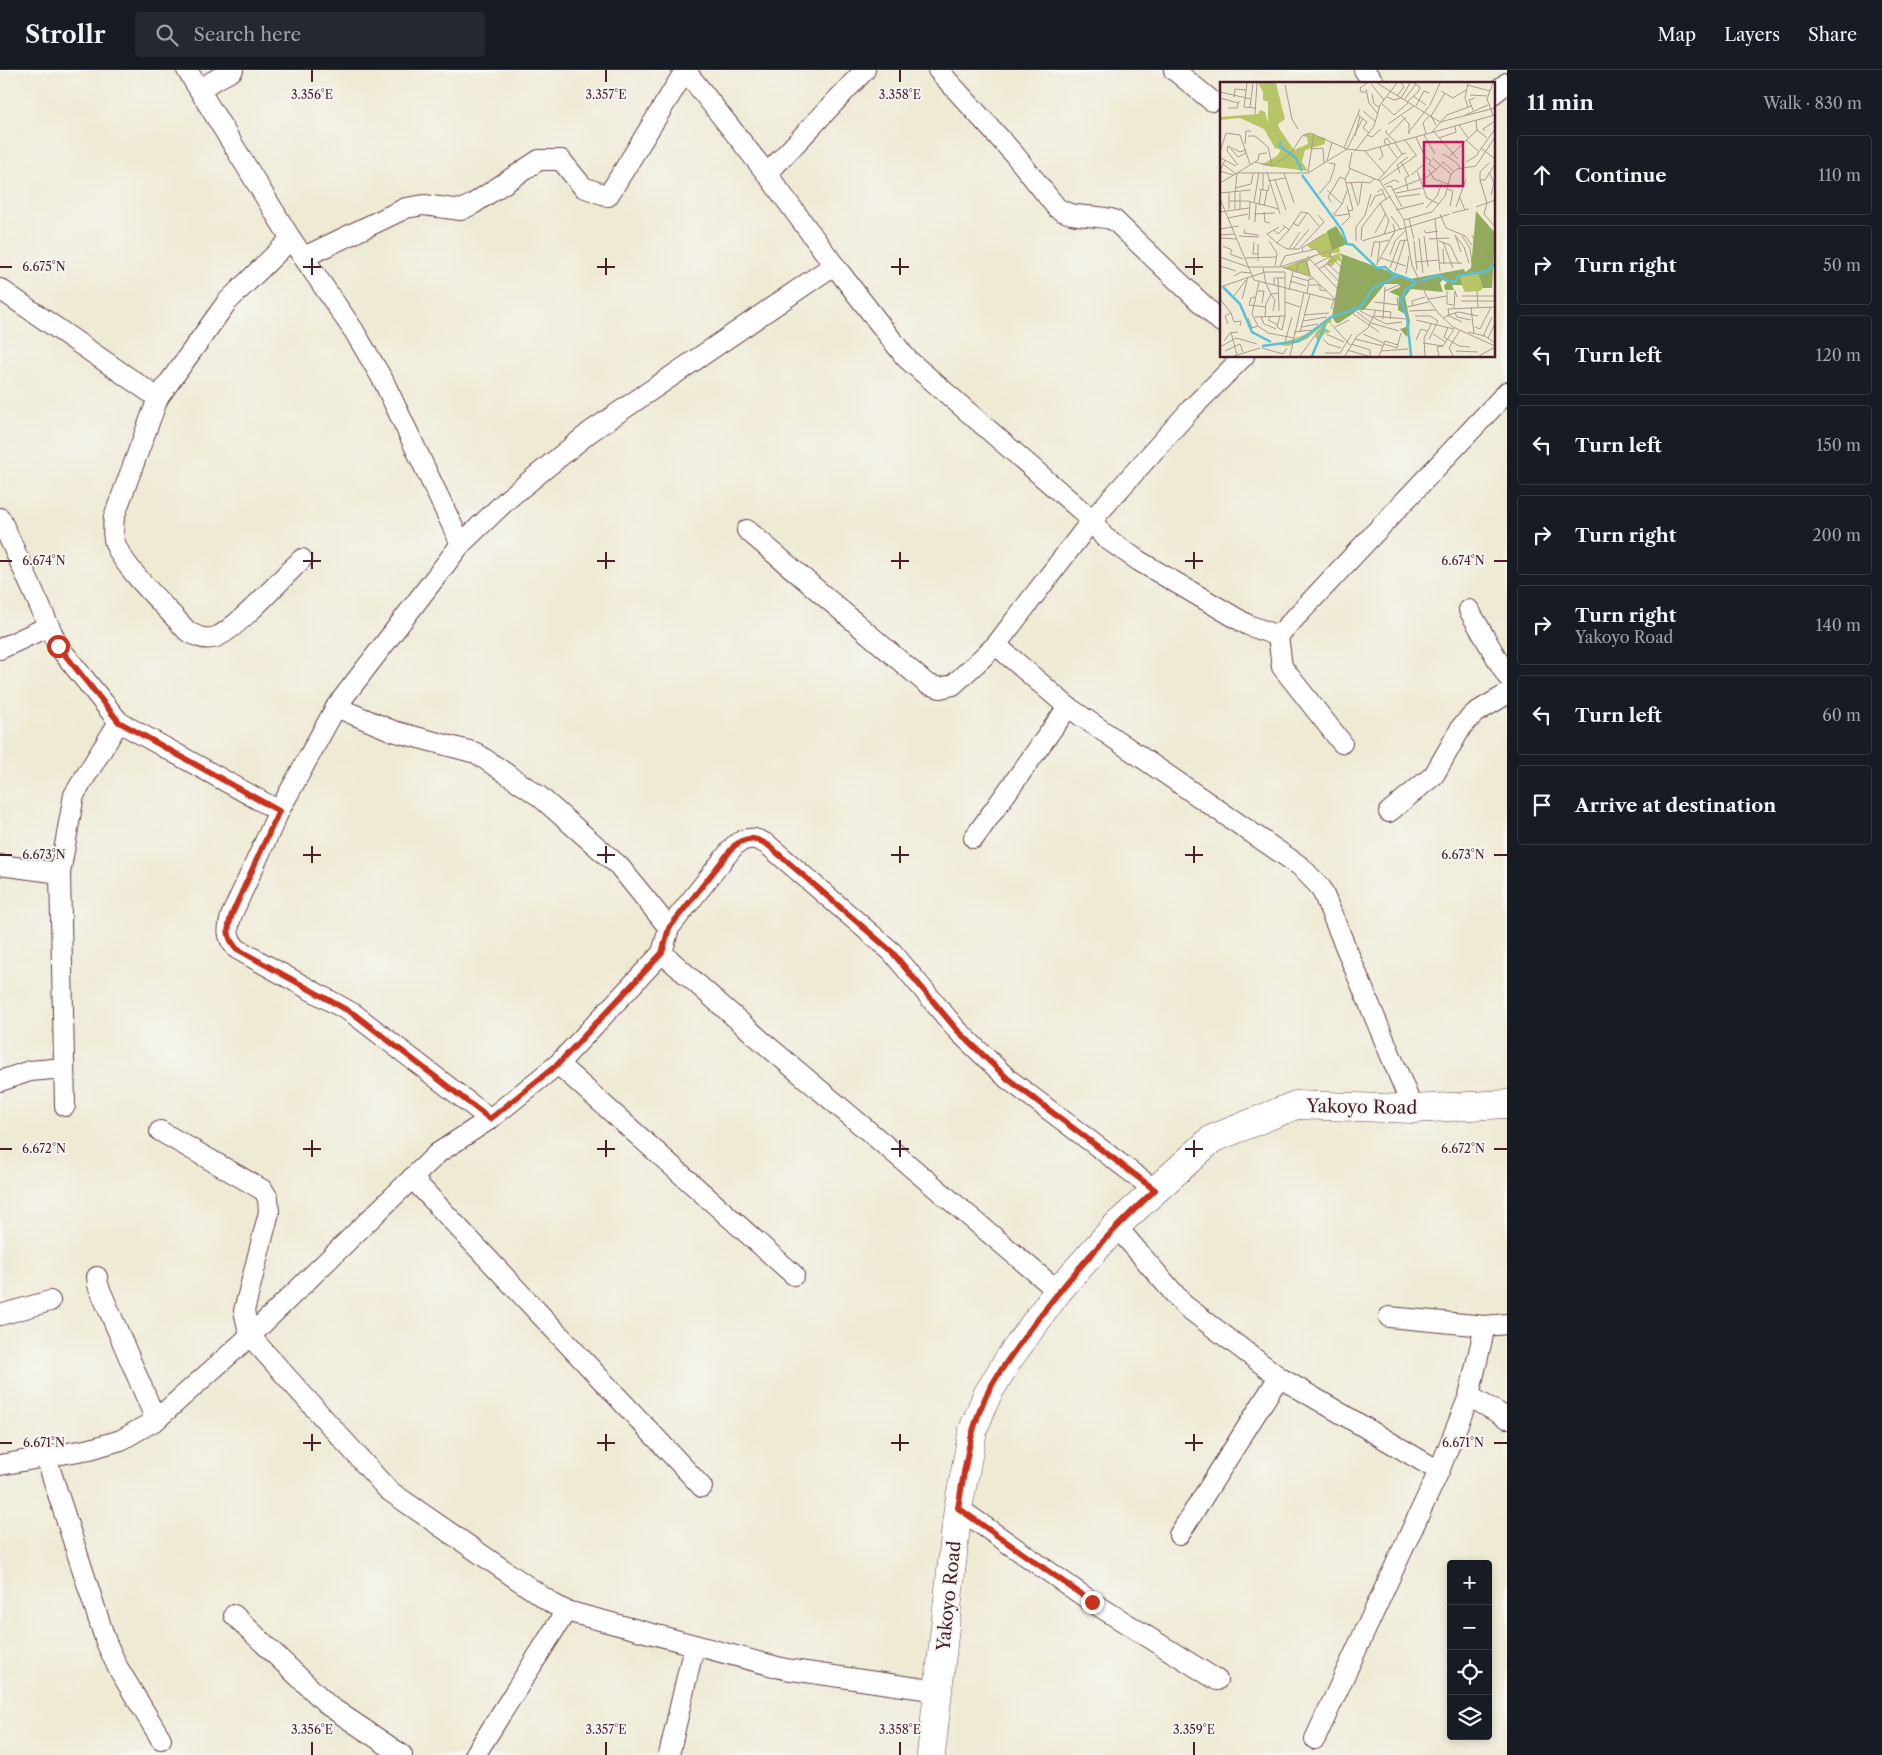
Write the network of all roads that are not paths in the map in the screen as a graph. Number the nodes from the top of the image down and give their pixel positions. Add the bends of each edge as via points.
1 (187, 70) edge
2 (232, 70) edge
3 (685, 70) edge
4 (865, 70) edge
5 (938, 70) edge
6 (1174, 70) edge
7 (1364, 70) edge
8 (1373, 82) edge
9 (199, 89) junction
10 (1212, 101) dead end
11 (767, 174) junction
12 (291, 239) junction
13 (304, 258) junction
14 (834, 265) junction
15 (0, 289) edge
16 (1220, 321) edge
17 (1242, 358) edge
18 (1507, 392) edge
19 (158, 398) junction
20 (0, 518) edge
21 (1092, 520) junction
22 (747, 530) dead end
23 (461, 544) junction
24 (302, 559) dead end
25 (1469, 610) dead end
26 (47, 627) junction
27 (1278, 636) junction
28 (996, 645) junction
29 (0, 650) edge
30 (1507, 676) edge
31 (1507, 694) edge
32 (336, 707) junction
33 (1068, 707) junction
34 (119, 722) junction
35 (1342, 743) dead end
36 (279, 811) junction
37 (1389, 812) dead end
38 (974, 838) dead end
39 (0, 865) edge
40 (60, 873) junction
41 (669, 928) junction
42 (662, 953) junction
43 (558, 1064) junction
44 (64, 1068) junction
45 (0, 1080) edge
46 (1507, 1104) edge
47 (64, 1106) dead end
48 (1413, 1109) junction
49 (490, 1119) junction
50 (160, 1131) dead end
51 (412, 1178) junction
52 (1155, 1190) junction
53 (1116, 1226) junction
54 (794, 1275) dead end
55 (97, 1277) dead end
56 (1058, 1291) junction
57 (50, 1302) dead end
58 (0, 1315) edge
59 (1388, 1317) dead end
60 (1507, 1324) edge
61 (1485, 1326) junction
62 (250, 1336) junction
63 (1279, 1377) junction
64 (1469, 1396) junction
65 (1507, 1418) edge
66 (156, 1420) junction
67 (46, 1457) junction
68 (0, 1465) edge
69 (1438, 1471) junction
70 (702, 1487) dead end
71 (958, 1508) junction
72 (1179, 1535) dead end
73 (566, 1611) junction
74 (234, 1615) dead end
75 (694, 1646) junction
76 (1218, 1680) dead end
77 (938, 1691) junction
78 (161, 1739) dead end
79 (1315, 1739) dead end
80 (402, 1755) edge
81 (475, 1755) edge
82 (669, 1755) edge
83 (931, 1755) edge

1 - 9 street
2 - 9 street
3 - 11 street
3 - 13 street via 608,196 582,187 561,160 539,160 460,210 424,205 406,208
4 - 11 street
5 - 16 street via 1014,154 1057,208 1066,214 1114,220
6 - 10 street
7 - 8 street
9 - 12 street
11 - 14 street
12 - 13 street
12 - 19 street via 227,302
13 - 23 street via 383,380
14 - 21 street via 906,358
14 - 23 street via 590,432 509,498
15 - 19 street
17 - 21 street via 1192,408
18 - 27 street
19 - 24 street via 114,517 112,532 128,565 187,630 200,638 215,638 231,628
20 - 26 street
21 - 27 street via 1104,537 1139,562 1248,625
21 - 28 street
22 - 28 street via 927,684 940,688 953,685
23 - 32 street
25 - 30 street
26 - 29 street
26 - 34 street via 58,646
27 - 35 street via 1282,667
28 - 33 street
31 - 37 street via 1475,713 1462,726 1434,775
32 - 36 street
32 - 41 street via 394,730 476,753 539,796 619,866
33 - 38 street
33 - 48 street via 1300,866 1321,888
34 - 36 street
34 - 40 street via 74,795
36 - 49 street via 232,914 227,928 229,940 237,949 354,1014
39 - 40 street
40 - 44 street
41 - 42 street
41 - 52 street via 734,846 744,838 757,838 892,952 957,1030 1008,1079
42 - 43 street
42 - 56 street
43 - 49 street
43 - 54 street
44 - 45 street via 30,1071
44 - 47 street
46 - 48 main road, Yakoyo Road
48 - 52 main road, Yakoyo Road via 1296,1105 1212,1139
49 - 51 street via 438,1153
50 - 62 street via 263,1190 268,1198 266,1225 244,1311
51 - 62 street
51 - 70 street
52 - 53 main road, Yakoyo Road
53 - 56 main road, Yakoyo Road
53 - 63 street via 1184,1305
55 - 66 street
56 - 71 main road, Yakoyo Road via 987,1395 968,1451
57 - 58 street
59 - 61 street
60 - 61 street
61 - 64 street
62 - 66 street
62 - 73 street via 388,1490 523,1585
63 - 69 street
63 - 72 street
64 - 65 street
64 - 69 street
66 - 67 street via 121,1440
67 - 68 street
67 - 78 street via 106,1642
69 - 79 street
71 - 76 street via 1092,1602
71 - 77 main road, Yakoyo Road
73 - 75 street
73 - 81 street
74 - 80 street via 329,1706
75 - 77 street via 785,1669
75 - 82 street
77 - 83 main road, Yakoyo Road

